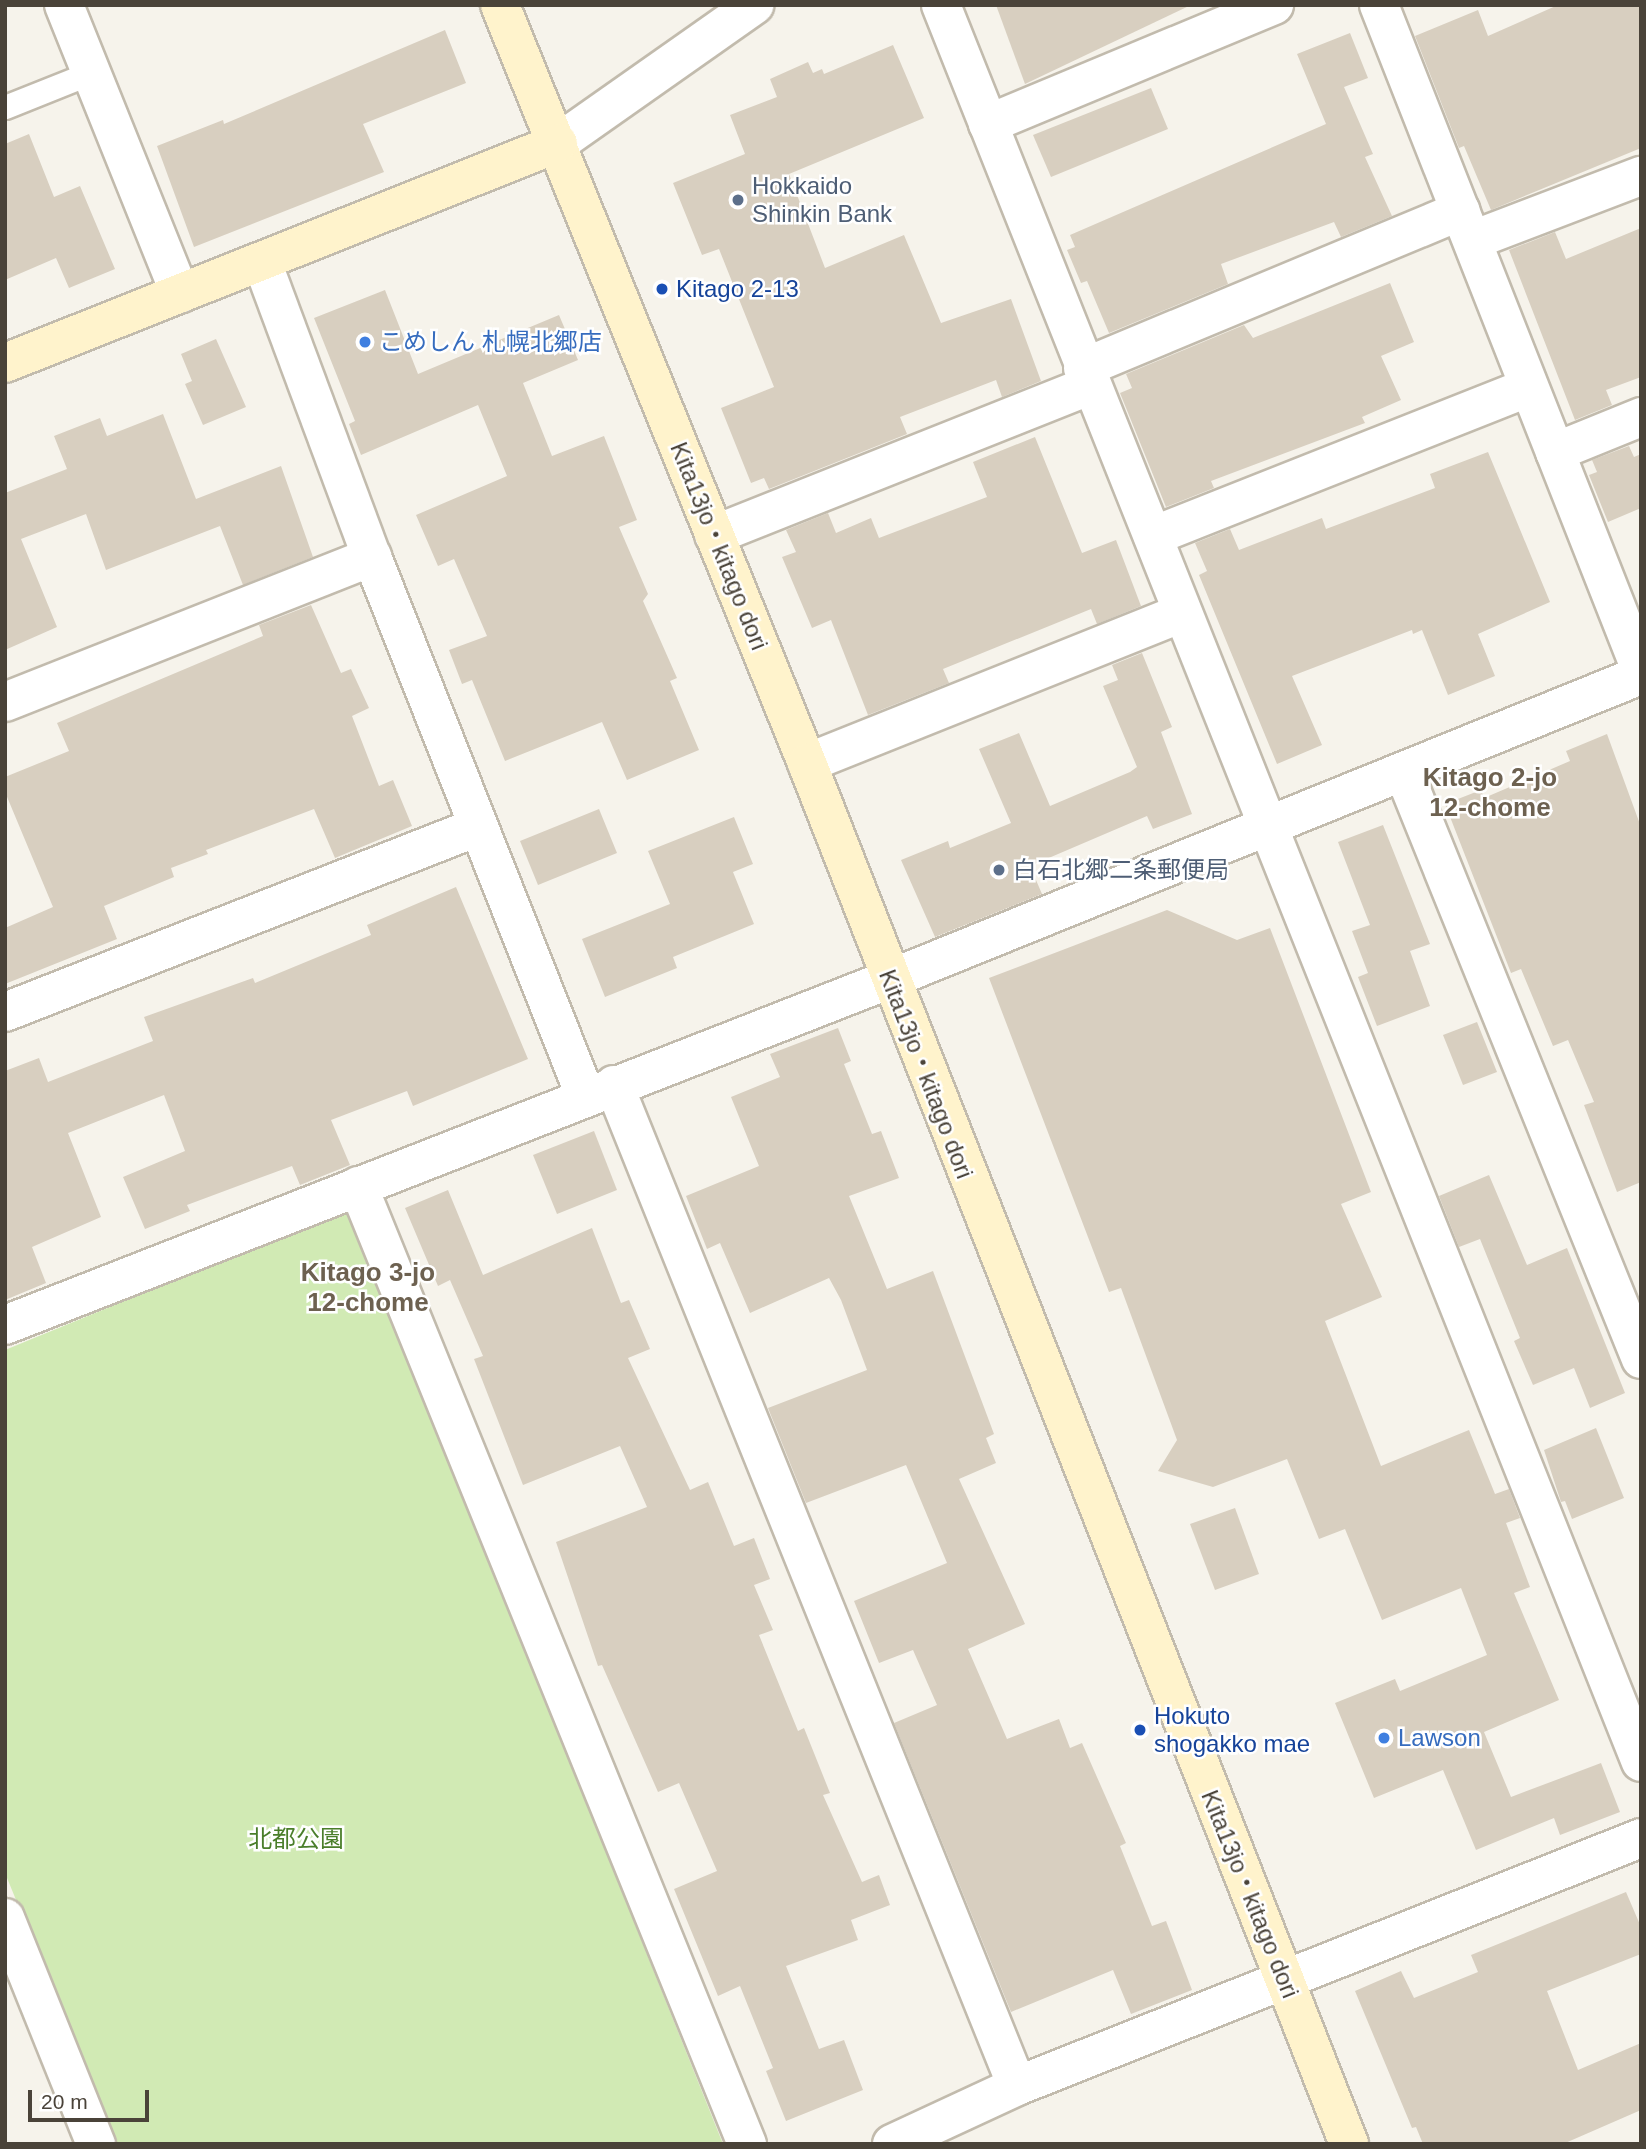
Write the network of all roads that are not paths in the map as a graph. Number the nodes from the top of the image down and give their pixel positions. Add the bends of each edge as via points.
1 (64, 5) edge
2 (500, 5) edge
3 (754, 5) edge
4 (941, 5) edge
5 (1274, 5) edge
6 (1390, 9) edge
7 (90, 73) junction
8 (5, 107) edge
9 (988, 124) junction
10 (558, 143) junction
11 (1641, 176) edge
12 (1467, 226) junction
13 (261, 262) junction
14 (180, 294) junction
15 (5, 363) edge
16 (1086, 376) junction
17 (1529, 387) junction
18 (1641, 417) edge
19 (1555, 452) junction
20 (714, 535) junction
21 (1153, 536) junction
22 (372, 557) junction
23 (1182, 613) junction
24 (1641, 673) edge
25 (5, 702) edge
26 (807, 763) junction
27 (1404, 773) junction
28 (1269, 824) junction
29 (477, 827) junction
30 (890, 979) junction
31 (5, 1012) edge
32 (600, 1090) junction
33 (358, 1186) junction
34 (5, 1325) edge
35 (1641, 1359) edge
36 (1641, 1762) edge
37 (1641, 1838) edge
38 (5, 1918) edge
39 (1285, 1980) junction
40 (20, 1996) edge
41 (1017, 2086) junction
42 (895, 2143) edge
43 (96, 2144) edge
44 (747, 2144) edge
45 (1349, 2144) edge

1 - 7 street
2 - 10 main road, Kita13jo・kitago dori
3 - 10 street
4 - 9 street
5 - 9 street
6 - 12 street
7 - 8 lane
7 - 14 street
9 - 16 street
10 - 13 main road
10 - 20 main road, Kita13jo・kitago dori
11 - 12 street
12 - 16 street
12 - 17 street
13 - 14 main road
13 - 22 street
14 - 15 main road
16 - 20 street
16 - 21 street
17 - 19 street
17 - 21 street
18 - 19 street
19 - 24 street
20 - 26 main road, Kita13jo・kitago dori
21 - 23 street
22 - 25 street
22 - 29 street
23 - 26 street
23 - 28 street
24 - 27 street
26 - 30 main road, Kita13jo・kitago dori
27 - 28 street
27 - 35 street
28 - 30 street
28 - 36 street
29 - 31 street
29 - 32 street
30 - 32 street
30 - 39 main road, Kita13jo・kitago dori
32 - 33 street
32 - 41 street
33 - 34 street
33 - 44 street
37 - 39 street
38 - 40 street
39 - 41 street
39 - 45 main road, Kita13jo・kitago dori
40 - 43 street
41 - 42 street

